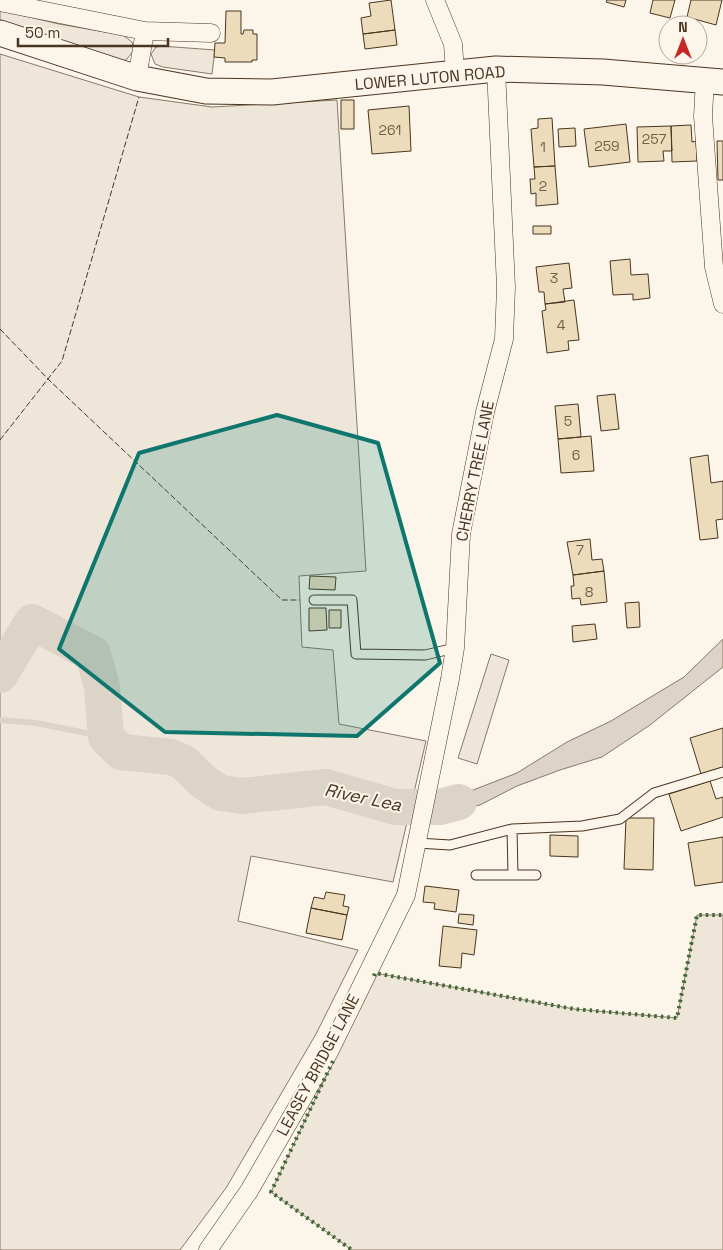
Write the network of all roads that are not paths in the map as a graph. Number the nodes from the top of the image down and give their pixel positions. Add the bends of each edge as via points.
1 (434, 0) edge
2 (0, 2) edge
3 (145, 30) junction
4 (0, 33) edge
5 (211, 33) dead end
6 (496, 69) junction
7 (455, 72) junction
8 (138, 78) junction
9 (714, 81) edge
10 (723, 304) edge
11 (314, 600) dead end
12 (455, 648) junction
13 (723, 772) edge
14 (512, 829) junction
15 (417, 843) junction
16 (412, 871) joint
17 (476, 875) dead end
18 (513, 875) junction
19 (536, 875) dead end
20 (208, 1250) edge

1 - 7 street via 453,44
2 - 3 street
3 - 5 street
3 - 8 street
4 - 8 main road, LOWER LUTON ROAD
6 - 7 main road, LOWER LUTON ROAD
6 - 9 main road, LOWER LUTON ROAD via 603,72
6 - 12 street, CHERRY TREE LANE via 506,278 504,339 485,412 461,534
7 - 8 main road, LOWER LUTON ROAD via 272,92 206,91
9 - 10 street via 703,116 714,267
11 - 12 lane via 352,600 356,654 425,654
12 - 15 street, CHERRY TREE LANE
13 - 14 lane via 654,793 620,819 582,826
14 - 15 lane via 450,845
14 - 18 lane
15 - 16 street, CHERRY TREE LANE
16 - 20 street, LEASEY BRIDGE LANE via 406,894 329,1052 249,1191
17 - 18 lane
18 - 19 lane

